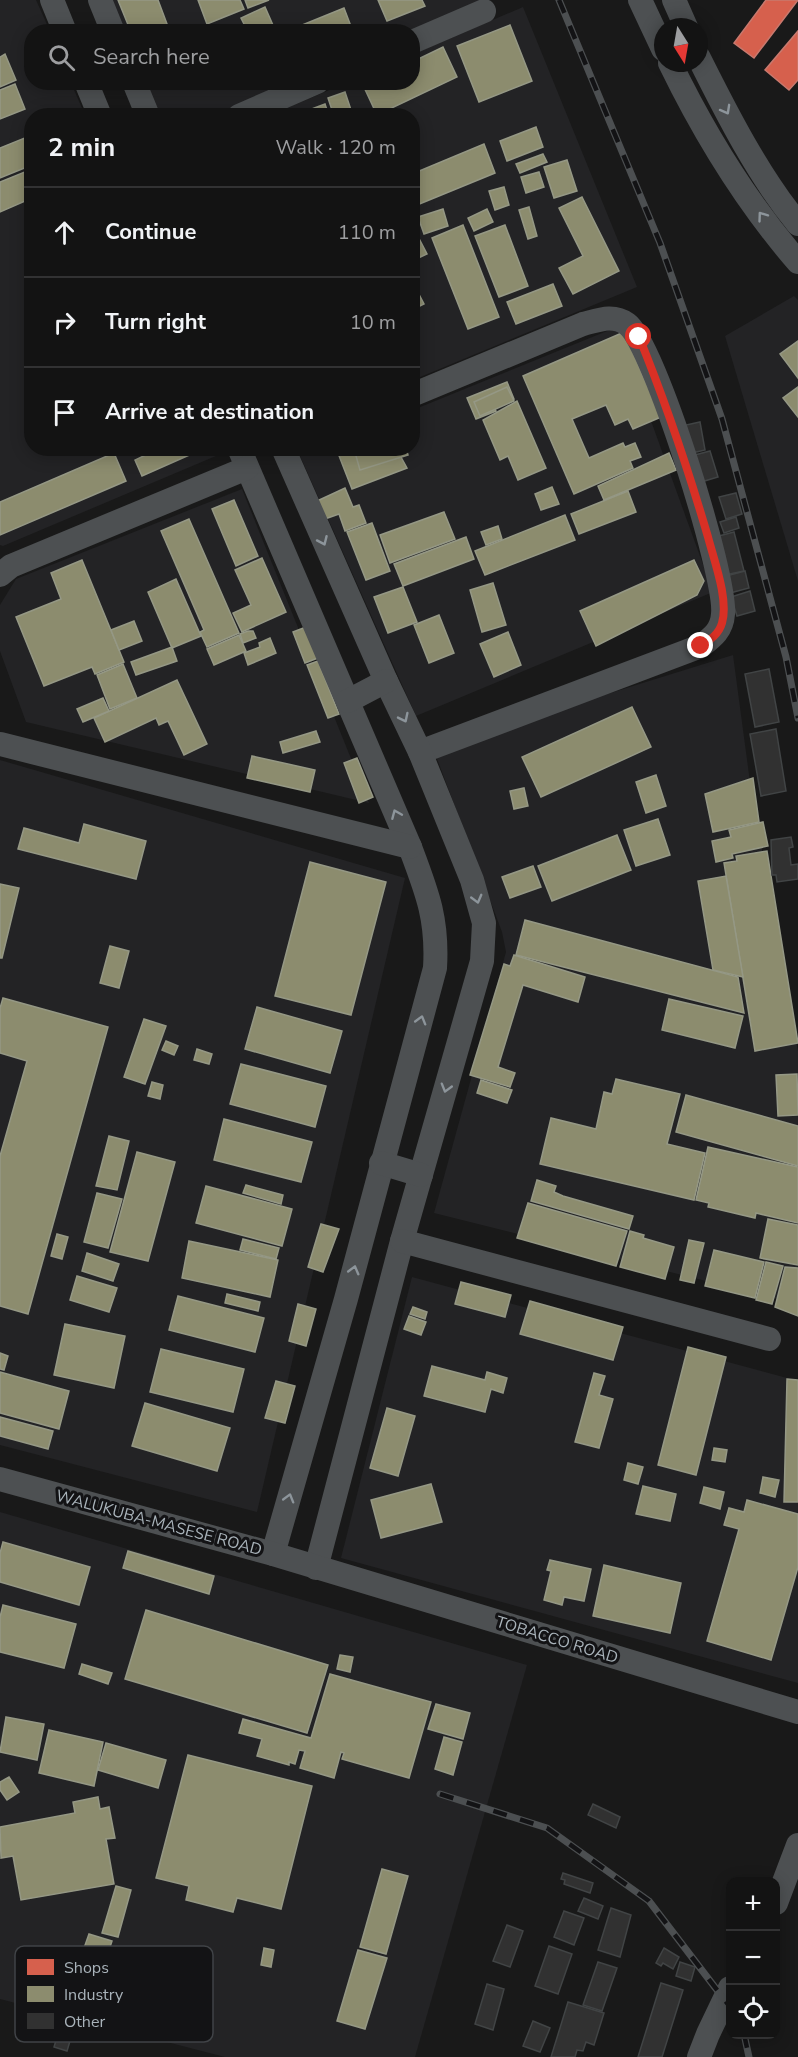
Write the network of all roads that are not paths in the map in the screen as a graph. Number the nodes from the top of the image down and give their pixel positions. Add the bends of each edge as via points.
1 (52, 0) edge
2 (100, 0) edge
3 (640, 0) edge
4 (674, 0) edge
5 (484, 11) dead end
6 (682, 18) edge
7 (62, 24) edge
8 (110, 24) edge
9 (654, 30) edge
10 (420, 39) edge
11 (674, 72) edge
12 (706, 72) edge
13 (89, 90) edge
14 (137, 90) edge
15 (299, 90) edge
16 (97, 108) edge
17 (145, 108) edge
18 (257, 108) edge
19 (798, 224) edge
20 (798, 262) edge
21 (420, 392) edge
22 (288, 456) edge
23 (243, 458) edge
24 (310, 513) junction
25 (274, 530) junction
26 (0, 575) edge
27 (386, 681) junction
28 (348, 701) junction
29 (0, 744) edge
30 (420, 752) junction
31 (410, 847) junction
32 (381, 1163) junction
33 (421, 1175) junction
34 (402, 1241) junction
35 (346, 1299) junction
36 (385, 1311) junction
37 (769, 1339) dead end
38 (0, 1479) edge
39 (273, 1554) junction
40 (316, 1568) junction
41 (798, 1712) edge
42 (798, 1845) edge
43 (780, 1892) edge
44 (726, 1997) edge
45 (699, 2057) edge

1 - 7 street
2 - 8 street
3 - 9 street
4 - 6 street
5 - 10 street
20 -> 11 street via 731,171
12 -> 19 street via 783,206
13 - 16 street
14 - 17 street
15 - 18 street
21 - 30 street via 583,324 609,317 627,324 639,337 680,444 718,574 724,611 715,636 701,646
22 - 24 street
23 - 25 street
23 - 26 street via 11,566
24 - 25 street
24 -> 27 street
25 - 28 street
27 - 28 street
27 -> 30 street
31 -> 28 street
29 - 31 street
30 -> 33 street via 472,880 484,923 482,961
32 -> 31 street via 435,968 437,936 430,900
32 - 33 street
35 -> 32 street
33 - 34 street
34 - 36 street
34 - 37 street
35 - 36 street
39 -> 35 street
36 - 40 street
38 - 39 street, WALUKUBA-MASESE ROAD
39 - 40 street, WALUKUBA-MASESE ROAD
40 - 41 street, TOBACCO ROAD
42 - 43 street
44 - 45 street

